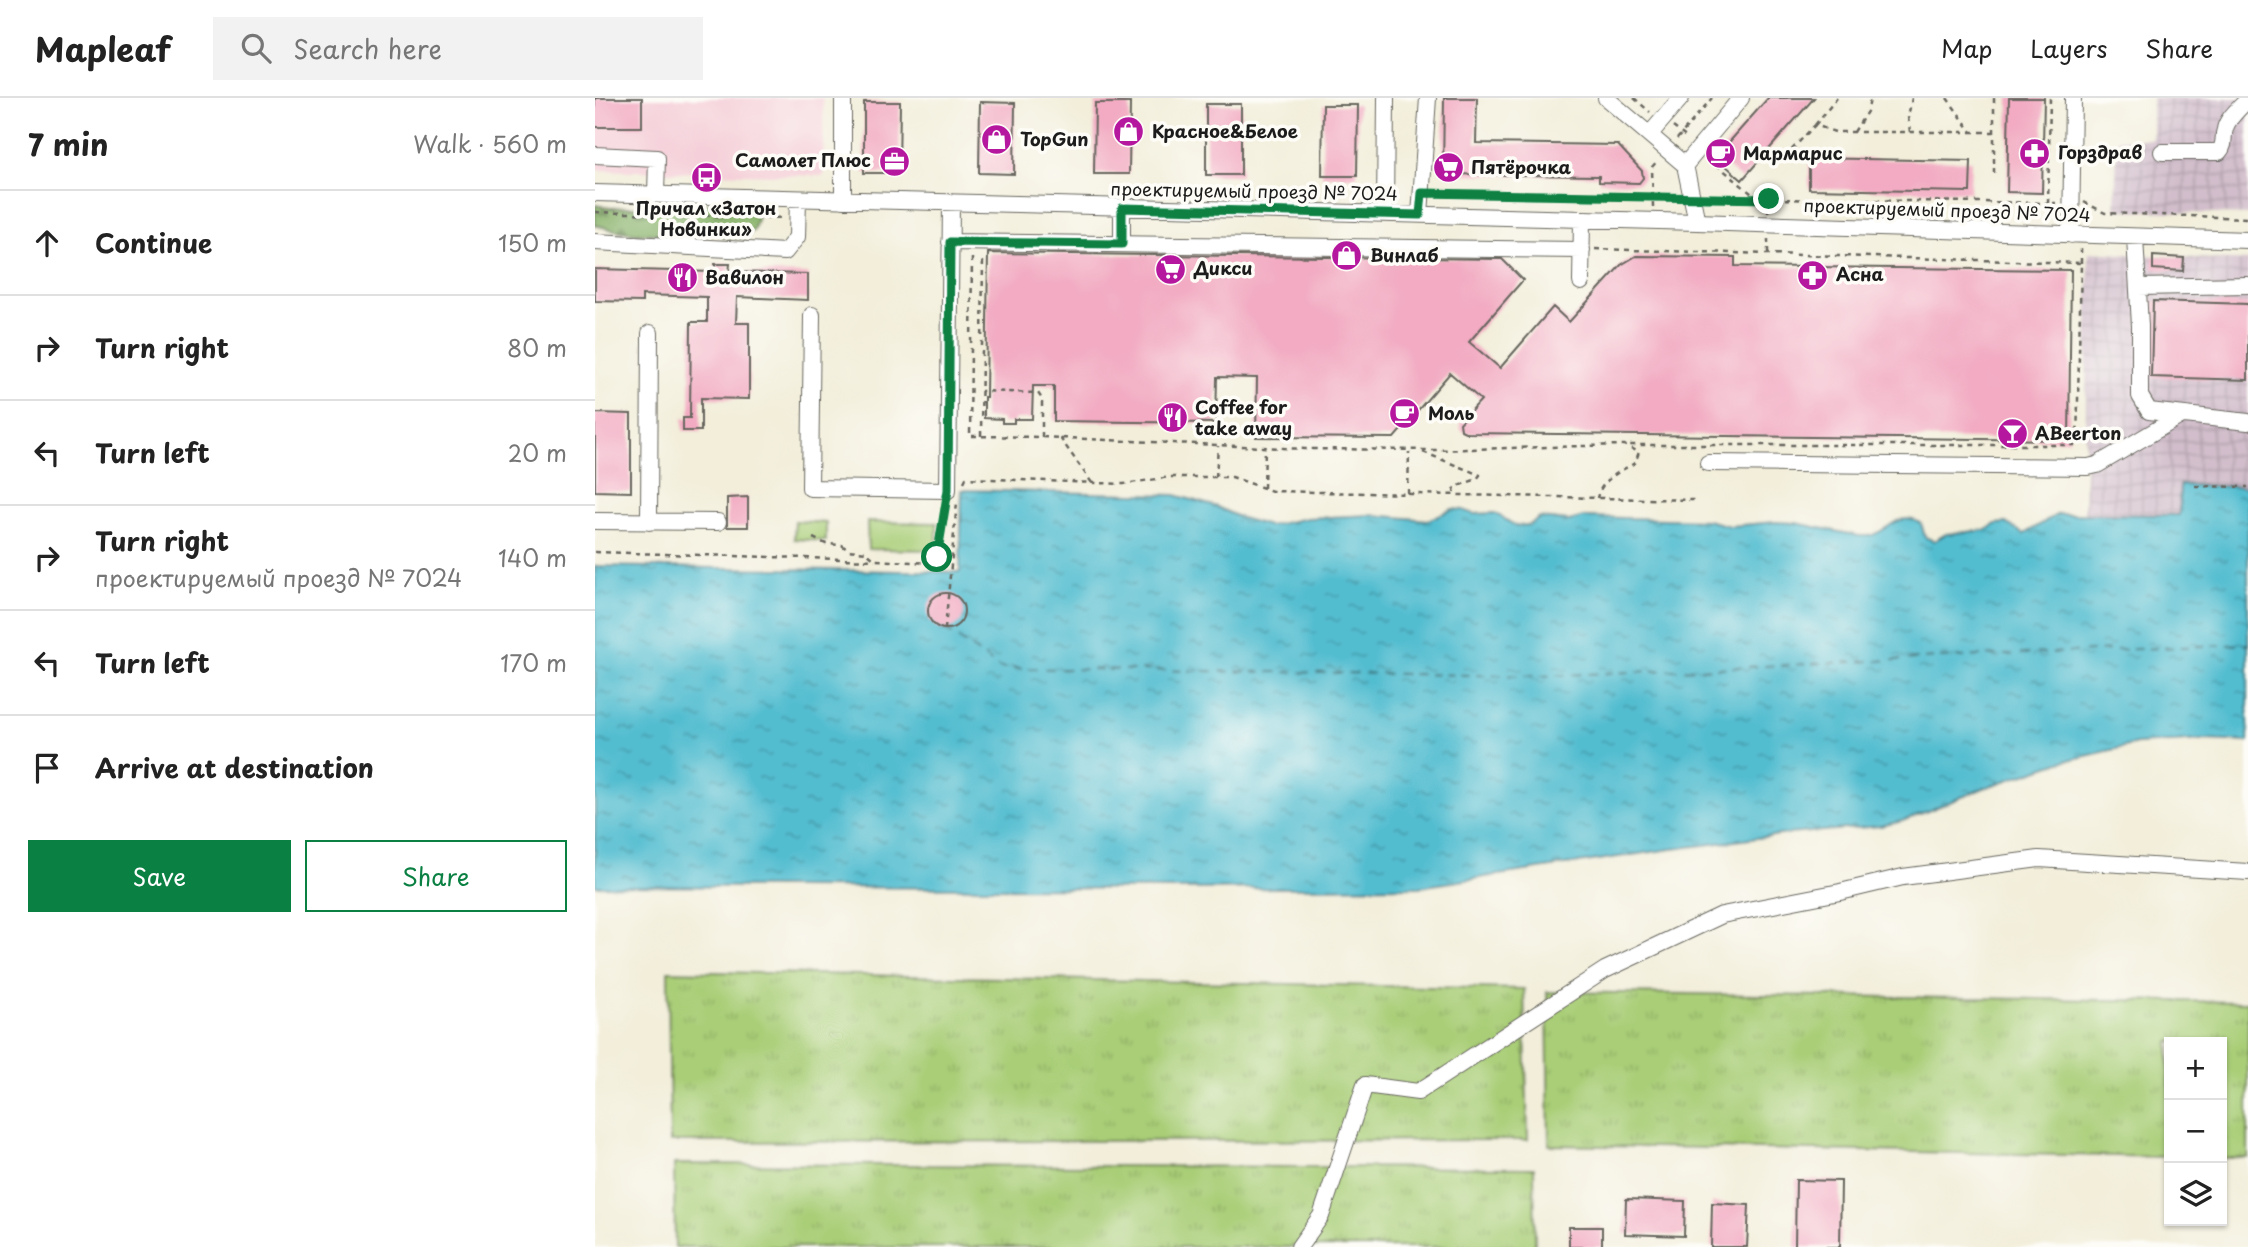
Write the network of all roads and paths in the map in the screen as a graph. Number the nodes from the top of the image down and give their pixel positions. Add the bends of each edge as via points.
1 (843, 98) edge
2 (1386, 98) edge
3 (1428, 98) edge
4 (1606, 98) edge
5 (1634, 98) edge
6 (1681, 98) edge
7 (1741, 98) edge
8 (1837, 98) edge
9 (1870, 98) edge
10 (1912, 98) edge
11 (1947, 98) edge
12 (1994, 98) edge
13 (2050, 98) edge
14 (2073, 98) edge
15 (2248, 99) edge
16 (1663, 118) junction
17 (1815, 125) junction
18 (1854, 132) junction
19 (1910, 132) junction
20 (1972, 132) junction
21 (1994, 132) junction
22 (1650, 134) junction
23 (2162, 152) dead end
24 (595, 155) edge
25 (1707, 155) dead end
26 (1784, 157) dead end
27 (1685, 164) junction
28 (1994, 173) dead end
29 (595, 193) edge
30 (1422, 193) junction
31 (656, 194) junction
32 (1693, 197) junction
33 (798, 198) junction
34 (1758, 199) junction
35 (843, 200) junction
36 (2071, 202) junction
37 (951, 203) junction
38 (2048, 203) junction
39 (1122, 208) junction
40 (595, 212) edge
41 (1385, 214) junction
42 (1420, 215) junction
43 (797, 218) junction
44 (2248, 218) edge
45 (1582, 219) junction
46 (1697, 222) junction
47 (2071, 234) junction
48 (2135, 237) junction
49 (2248, 240) edge
50 (595, 242) edge
51 (950, 242) junction
52 (977, 243) junction
53 (1122, 244) junction
54 (1582, 250) junction
55 (1581, 282) dead end
56 (2248, 285) edge
57 (2138, 287) junction
58 (812, 314) dead end
59 (650, 333) dead end
60 (981, 391) junction
61 (2182, 415) junction
62 (2248, 422) edge
63 (981, 436) junction
64 (1042, 437) junction
65 (1060, 438) junction
66 (1624, 444) junction
67 (1218, 445) junction
68 (1265, 447) junction
69 (1409, 450) junction
70 (1420, 450) junction
71 (1708, 463) dead end
72 (1216, 477) junction
73 (1092, 483) junction
74 (2195, 486) dead end
75 (2248, 487) edge
76 (1264, 488) junction
77 (956, 494) junction
78 (1408, 494) junction
79 (1454, 495) junction
80 (1597, 498) junction
81 (1694, 500) dead end
82 (595, 521) edge
83 (649, 522) junction
84 (718, 522) dead end
85 (813, 538) dead end
86 (595, 552) edge
87 (875, 560) junction
88 (945, 629) dead end
89 (2248, 872) edge
90 (1299, 1247) edge

1 - 35 street
2 - 41 street
3 - 30 street
4 - 22 street
5 - 16 path
6 - 16 street
7 - 27 street
8 - 17 path
9 - 18 path
10 - 19 path
11 - 20 path
12 - 21 path
13 - 38 path
14 - 36 street
15 - 23 street via 2227,123 2219,152
16 - 22 street
17 - 18 path
17 - 26 path
18 - 19 path
19 - 20 path
20 - 21 path
21 - 28 path
22 - 27 street
24 - 31 street via 657,158
25 - 34 path
27 - 32 street
29 - 31 street, проектируемый проезд № 7024
30 - 32 path
30 - 42 street
31 - 33 street, проектируемый проезд № 7024
32 - 34 path
32 - 46 street
33 - 35 street, проектируемый проезд № 7024
33 - 43 street
34 - 38 path
35 - 37 street, проектируемый проезд № 7024
36 - 38 path
36 - 44 path via 2084,202 2105,213
36 - 47 street
37 - 39 street, проектируемый проезд № 7024
37 - 51 street
39 - 41 street, проектируемый проезд № 7024
39 - 53 street
40 - 43 path
41 - 42 street, проектируемый проезд № 7024
42 - 45 street, проектируемый проезд № 7024
43 - 50 street via 797,237 785,252
45 - 46 street, проектируемый проезд № 7024
45 - 54 street
46 - 47 street, проектируемый проезд № 7024
47 - 48 street, проектируемый проезд № 7024
48 - 49 street, проектируемый проезд № 7024
48 - 57 street
51 - 52 street
51 - 77 street
52 - 53 street
52 - 60 path
52 - 63 path via 970,436
53 - 54 street
54 - 55 street
54 - 66 path via 2081,263 2077,444
56 - 57 street
57 - 61 street via 2140,396 2149,411
58 - 77 street via 810,488
59 - 83 street
60 - 63 path
60 - 64 path via 1038,393
61 - 62 street
61 - 71 street via 2088,467
63 - 64 path
64 - 65 path
65 - 67 path
65 - 73 path
66 - 70 path
66 - 80 path via 1639,452 1635,463 1615,474
67 - 68 path
67 - 72 path
68 - 69 path
68 - 76 path
69 - 70 path
69 - 78 path
70 - 79 path via 1480,475 1455,487
72 - 73 path
72 - 76 path via 1232,477
73 - 77 path via 966,478
74 - 75 path
76 - 78 path
77 - 87 path via 937,557 929,563
77 - 88 path
78 - 79 path
79 - 80 path
80 - 81 path
82 - 83 street
83 - 84 street
85 - 87 path via 866,552
86 - 87 path
89 - 90 street via 2039,859 1903,877 1722,915 1605,970 1418,1092 1365,1085 1321,1216

